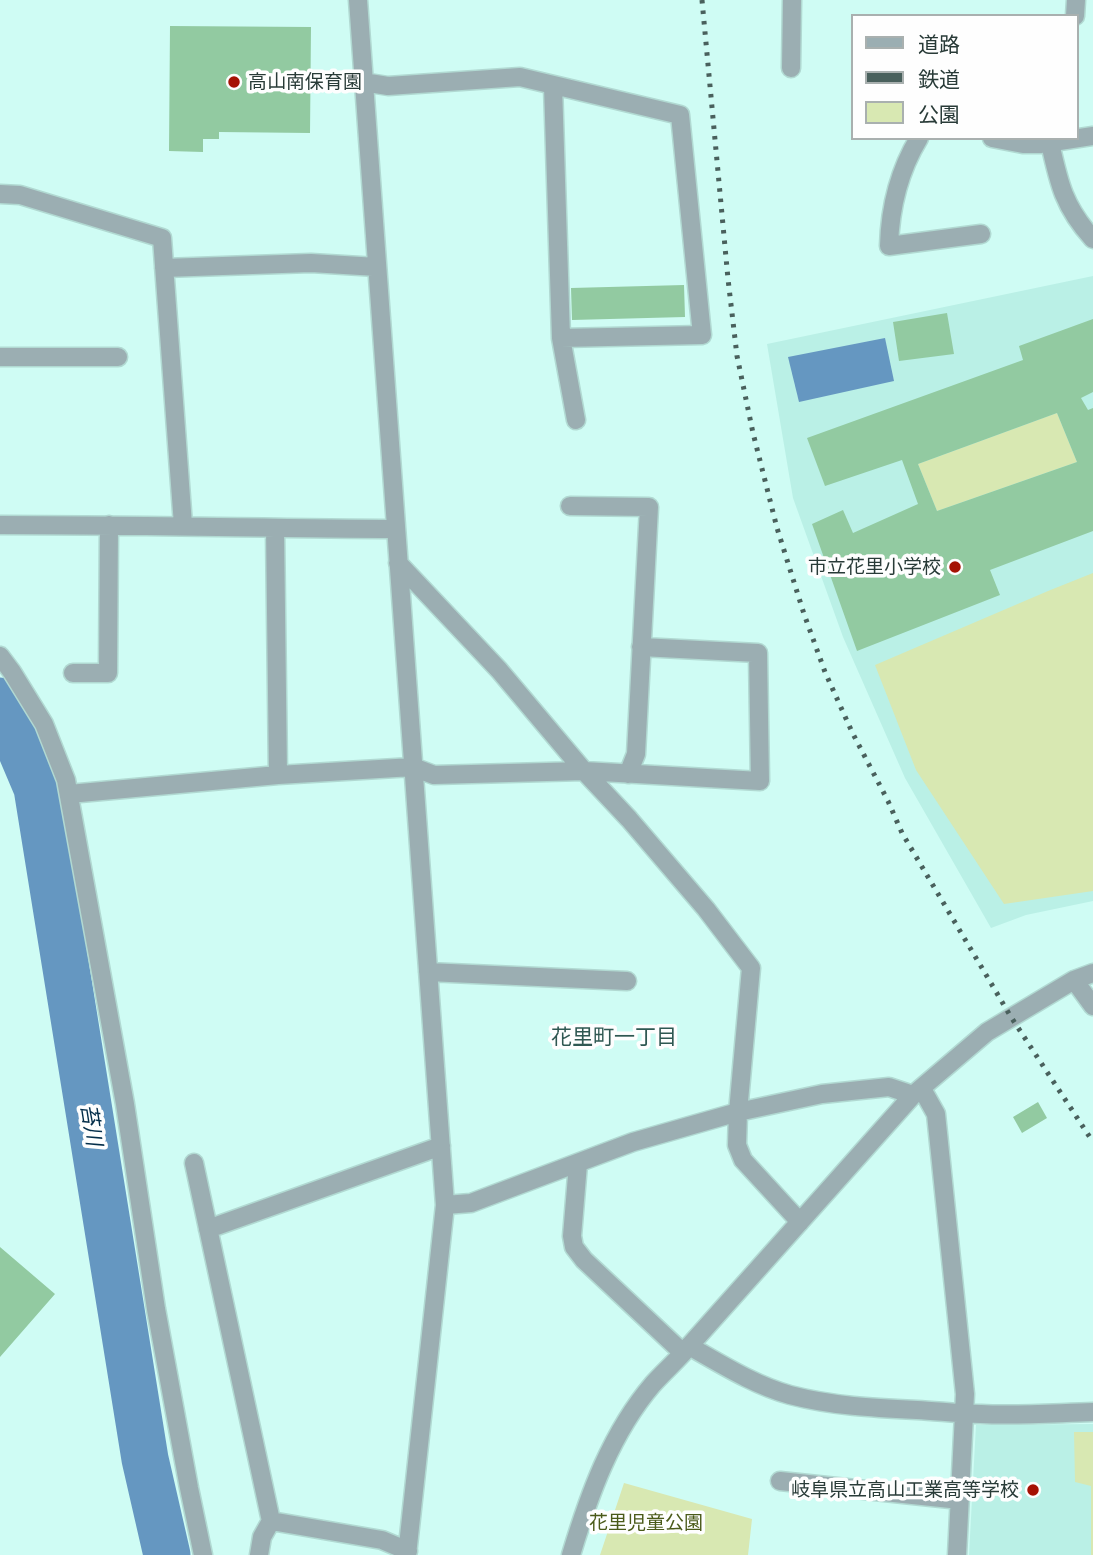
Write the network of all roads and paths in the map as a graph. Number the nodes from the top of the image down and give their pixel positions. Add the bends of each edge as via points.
1 (358, 0) edge
2 (792, 0) edge
3 (792, 68) dead end
4 (363, 82) junction
5 (553, 86) junction
6 (918, 140) edge
7 (1002, 140) edge
8 (1044, 142) edge
9 (0, 194) edge
10 (981, 234) dead end
11 (1093, 239) edge
12 (377, 267) junction
13 (164, 268) junction
14 (561, 338) junction
15 (0, 357) edge
16 (118, 357) dead end
17 (576, 420) dead end
18 (570, 506) dead end
19 (0, 524) edge
20 (109, 524) junction
21 (183, 525) junction
22 (275, 528) junction
23 (396, 528) junction
24 (398, 563) junction
25 (641, 647) junction
26 (0, 656) edge
27 (73, 673) dead end
28 (413, 767) junction
29 (584, 771) junction
30 (628, 774) junction
31 (278, 775) junction
32 (69, 794) junction
33 (428, 972) junction
34 (1093, 973) edge
35 (1074, 980) junction
36 (627, 981) dead end
37 (1093, 1006) edge
38 (917, 1092) junction
39 (738, 1112) junction
40 (441, 1146) junction
41 (194, 1163) dead end
42 (578, 1164) junction
43 (445, 1205) junction
44 (800, 1222) junction
45 (208, 1229) junction
46 (686, 1350) junction
47 (1093, 1412) edge
48 (964, 1413) junction
49 (780, 1481) dead end
50 (961, 1500) junction
51 (271, 1521) junction
52 (407, 1553) edge
53 (203, 1555) edge
54 (259, 1555) edge
55 (571, 1555) edge
56 (957, 1555) edge

1 - 4 street
2 - 3 street
4 - 5 street via 388,86 520,77
4 - 12 street
5 - 14 street
5 - 14 street via 680,115 702,335
6 - 10 street via 895,193 889,246
7 - 8 street
8 - 11 street via 1064,198
9 - 13 street via 20,195 162,238
12 - 13 street via 312,263
12 - 23 street
13 - 21 street
14 - 17 street
15 - 16 street
18 - 25 street via 649,507
19 - 20 street
20 - 21 street
20 - 27 street via 108,673
21 - 22 street
22 - 23 street
22 - 31 street
23 - 24 street
24 - 28 street
24 - 29 street via 499,670
25 - 30 street via 636,754
25 - 30 street via 758,653 760,782
26 - 32 street via 44,724
28 - 29 street via 434,775
28 - 31 street
28 - 33 street
29 - 30 street
29 - 39 street via 706,909 751,968
31 - 32 street
32 - 53 street via 125,1104 156,1309
33 - 36 street
33 - 40 street
34 - 35 street
35 - 37 street
35 - 38 street via 987,1032
38 - 39 street via 889,1087 822,1094
38 - 44 street
38 - 48 street via 936,1114
39 - 42 street via 633,1142
39 - 44 street via 737,1145 743,1160
40 - 43 street
40 - 45 street
41 - 45 street
42 - 43 street via 471,1203
42 - 46 street via 574,1247
43 - 52 street
44 - 46 street
45 - 51 street
46 - 48 street via 789,1394 839,1405
46 - 55 street via 652,1385 618,1436 592,1491
47 - 48 street
48 - 50 street
49 - 50 street
50 - 56 street
51 - 52 street via 382,1540
51 - 54 street

